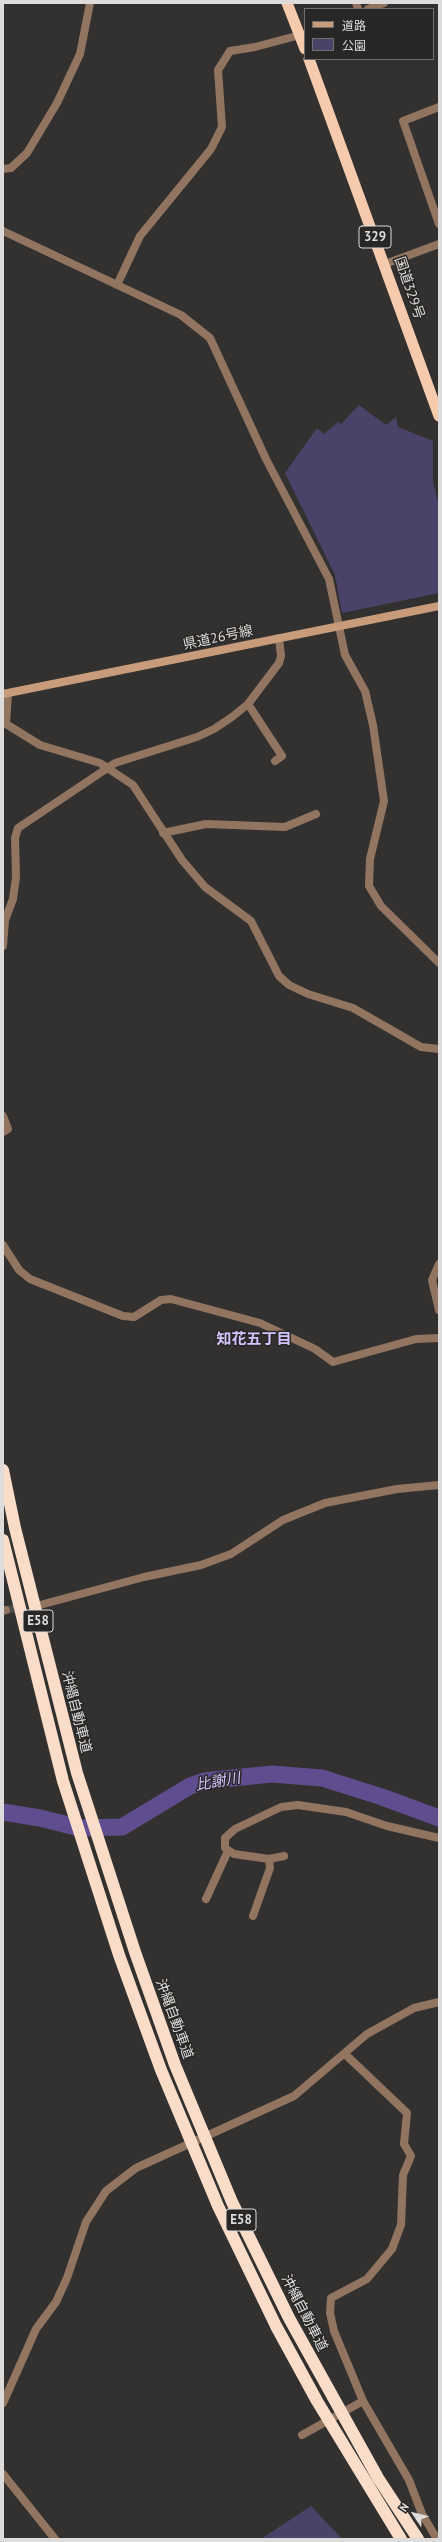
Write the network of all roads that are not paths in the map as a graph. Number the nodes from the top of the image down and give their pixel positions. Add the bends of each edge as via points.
1 (90, 3) edge
2 (287, 3) edge
3 (384, 3) edge
4 (371, 8) edge
5 (302, 34) edge
6 (304, 44) edge
7 (309, 60) edge
8 (439, 107) edge
9 (3, 169) edge
10 (439, 224) edge
11 (3, 231) edge
12 (439, 244) edge
13 (385, 264) junction
14 (117, 285) junction
15 (439, 416) edge
16 (439, 606) edge
17 (339, 626) junction
18 (278, 638) junction
19 (6, 694) edge
20 (248, 704) junction
21 (5, 716) edge
22 (275, 761) dead end
23 (106, 768) junction
24 (316, 814) dead end
25 (163, 833) junction
26 (3, 946) edge
27 (439, 963) edge
28 (439, 1049) edge
29 (3, 1116) edge
30 (3, 1132) edge
31 (3, 1245) edge
32 (439, 1264) edge
33 (439, 1310) edge
34 (439, 1338) edge
35 (3, 1470) edge
36 (439, 1485) edge
37 (3, 1540) edge
38 (40, 1605) tunnel mouth
39 (439, 1838) edge
40 (228, 1851) junction
41 (284, 1856) dead end
42 (269, 1860) junction
43 (206, 1899) dead end
44 (253, 1916) dead end
45 (439, 2002) edge
46 (345, 2054) junction
47 (363, 2401) junction
48 (3, 2403) edge
49 (302, 2435) dead end
50 (3, 2474) edge
51 (55, 2539) edge
52 (401, 2539) edge
53 (418, 2539) edge
54 (437, 2539) edge

1 - 9 street via 80,54 57,103 26,153 11,168
2 - 5 highway
3 - 4 street
5 - 6 highway
5 - 14 street via 230,51 218,70 222,127 211,149 140,236
7 - 13 highway, 国道329号 / 329
8 - 10 street via 403,121
11 - 14 street
12 - 13 street
13 - 15 highway, 国道329号 / 329
14 - 17 street via 182,315 210,338 266,459 329,579
16 - 17 main road, 県道26号線
17 - 18 main road, 県道26号線
17 - 27 street via 345,655 365,691 384,801 370,859 369,886 381,906
18 - 19 main road, 県道26号線
18 - 20 street via 281,656 279,663
19 - 21 street
20 - 22 street via 282,756
20 - 23 street via 214,729
21 - 23 street via 6,724 40,745 100,763
23 - 25 street via 133,785
23 - 26 street via 18,828 15,838 16,877 13,899 5,920
24 - 25 street via 285,827 206,824
25 - 28 street via 205,886 251,921 279,976 289,985 308,994 353,1008 421,1047
29 - 30 street via 8,1129
31 - 34 street via 19,1270 30,1279 123,1316 134,1317 161,1300 170,1299 260,1323 315,1349 333,1362 416,1339
32 - 33 street via 432,1280
35 - 53 highway, 沖縄自動車道 / E58 via 15,1528 77,1772 175,2065 232,2202 288,2318 378,2478
36 - 38 street via 397,1489 325,1503 283,1520 231,1554
37 - 52 highway, 沖縄自動車道 / E58 via 63,1781 95,1882 162,2070 218,2206 276,2326 317,2401
39 - 40 street via 387,1826 346,1812 298,1805 281,1807 235,1829 224,1843
40 - 42 street
40 - 43 street
41 - 42 street
42 - 44 street via 270,1868
45 - 46 street via 414,2008 391,2019 367,2034
46 - 47 street via 407,2113 404,2144 411,2156 403,2175 401,2225 392,2249 367,2279 331,2298 329,2303 334,2332
46 - 48 street via 294,2096 136,2168 106,2190 94,2207 56,2302 36,2328
47 - 49 street
47 - 54 street via 409,2480 422,2514
50 - 51 street

